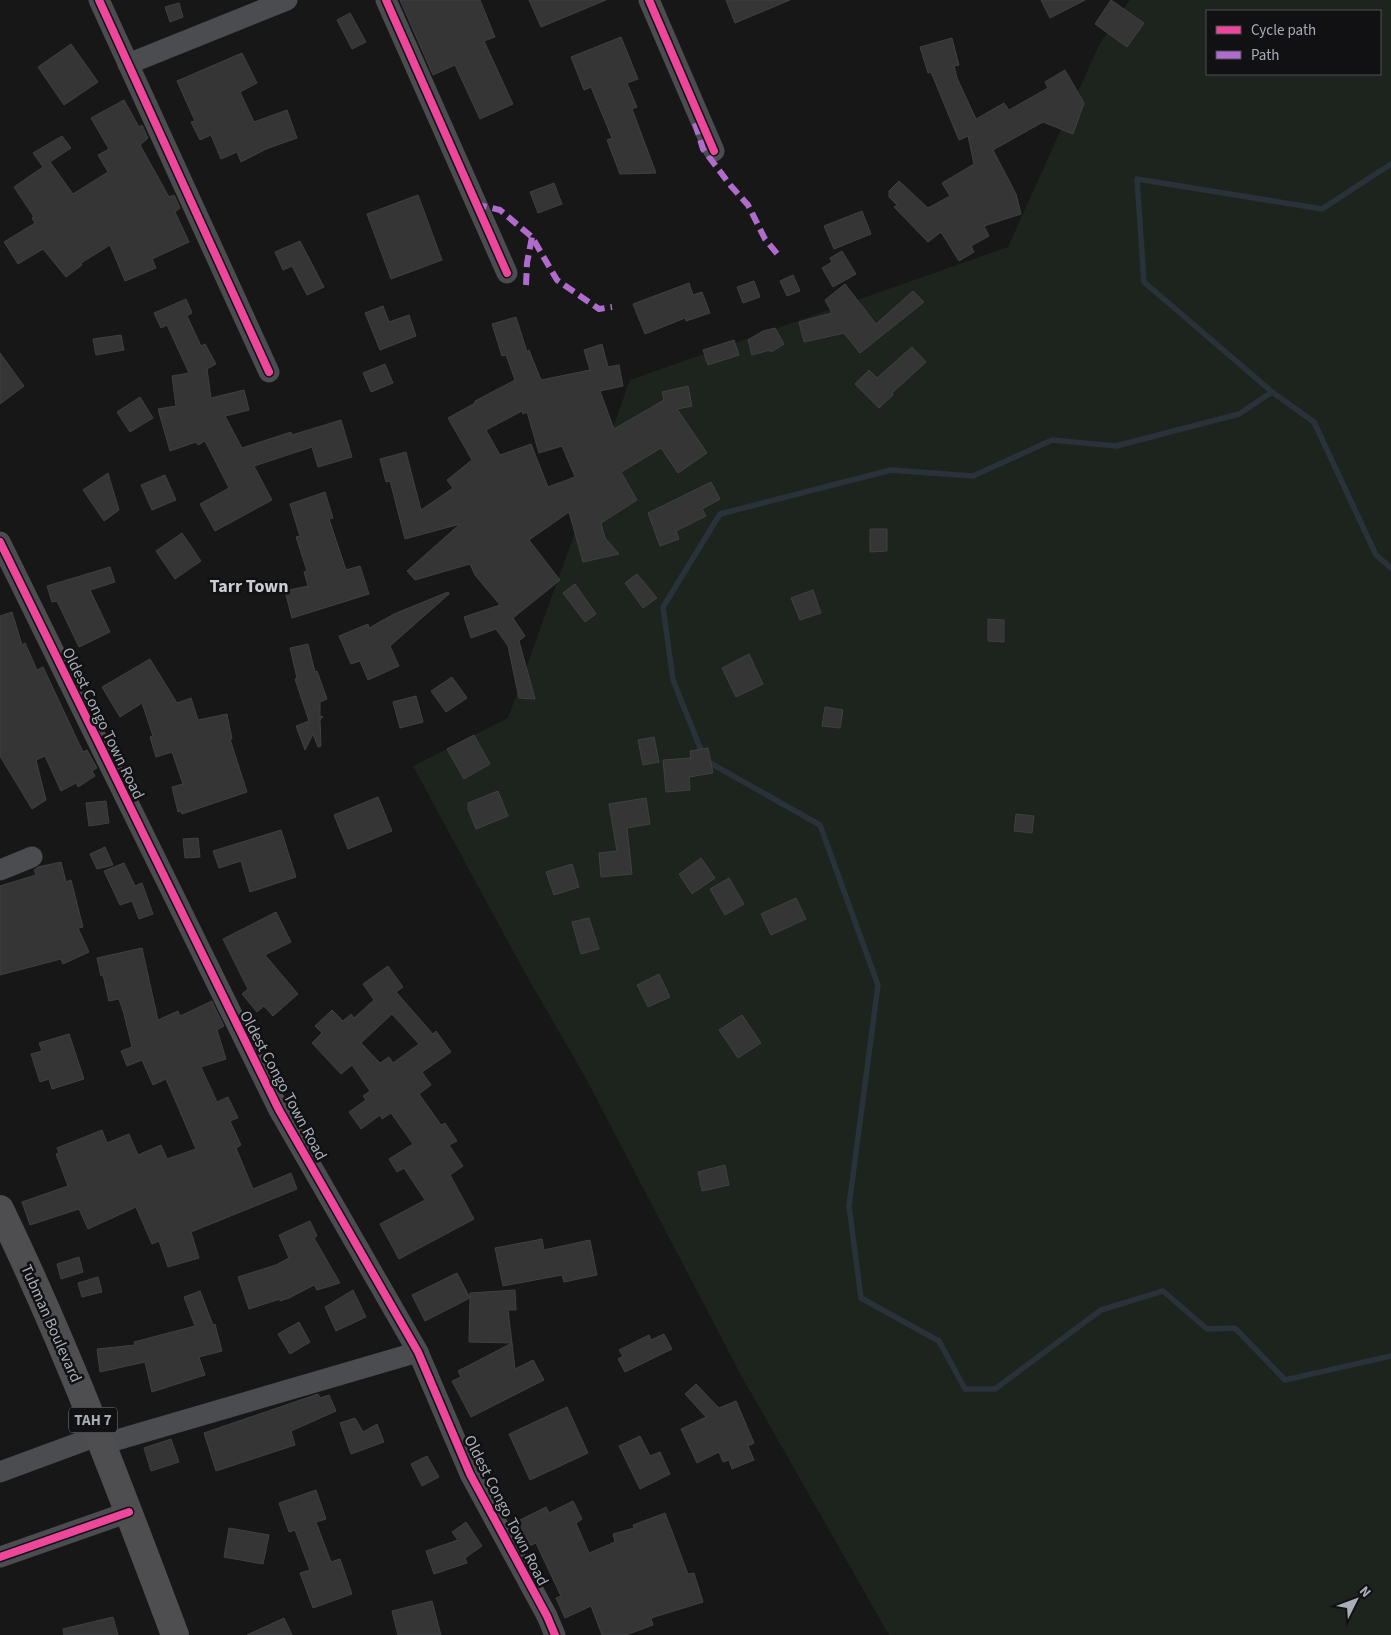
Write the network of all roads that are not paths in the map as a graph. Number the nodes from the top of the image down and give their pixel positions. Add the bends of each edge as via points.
1 (99, 0) edge
2 (287, 0) edge
3 (386, 0) edge
4 (649, 0) edge
5 (128, 64) junction
6 (714, 151) dead end
7 (506, 273) dead end
8 (269, 372) dead end
9 (0, 542) edge
10 (32, 857) dead end
11 (0, 870) edge
12 (0, 1209) edge
13 (418, 1352) junction
14 (102, 1440) junction
15 (0, 1472) edge
16 (129, 1512) junction
17 (0, 1557) edge
18 (176, 1635) edge
19 (555, 1635) edge

1 - 5 street
2 - 5 street
3 - 7 street
4 - 6 street
5 - 8 street
9 - 13 street, Oldest Congo Town Road via 278,1110
10 - 11 street
12 - 14 highway, Tubman Boulevard / TAH 7 via 44,1300
13 - 14 street
13 - 19 street, Oldest Congo Town Road via 470,1474
14 - 15 street
14 - 16 highway, Tubman Boulevard / TAH 7
16 - 17 street
16 - 18 highway, Tubman Boulevard / TAH 7

